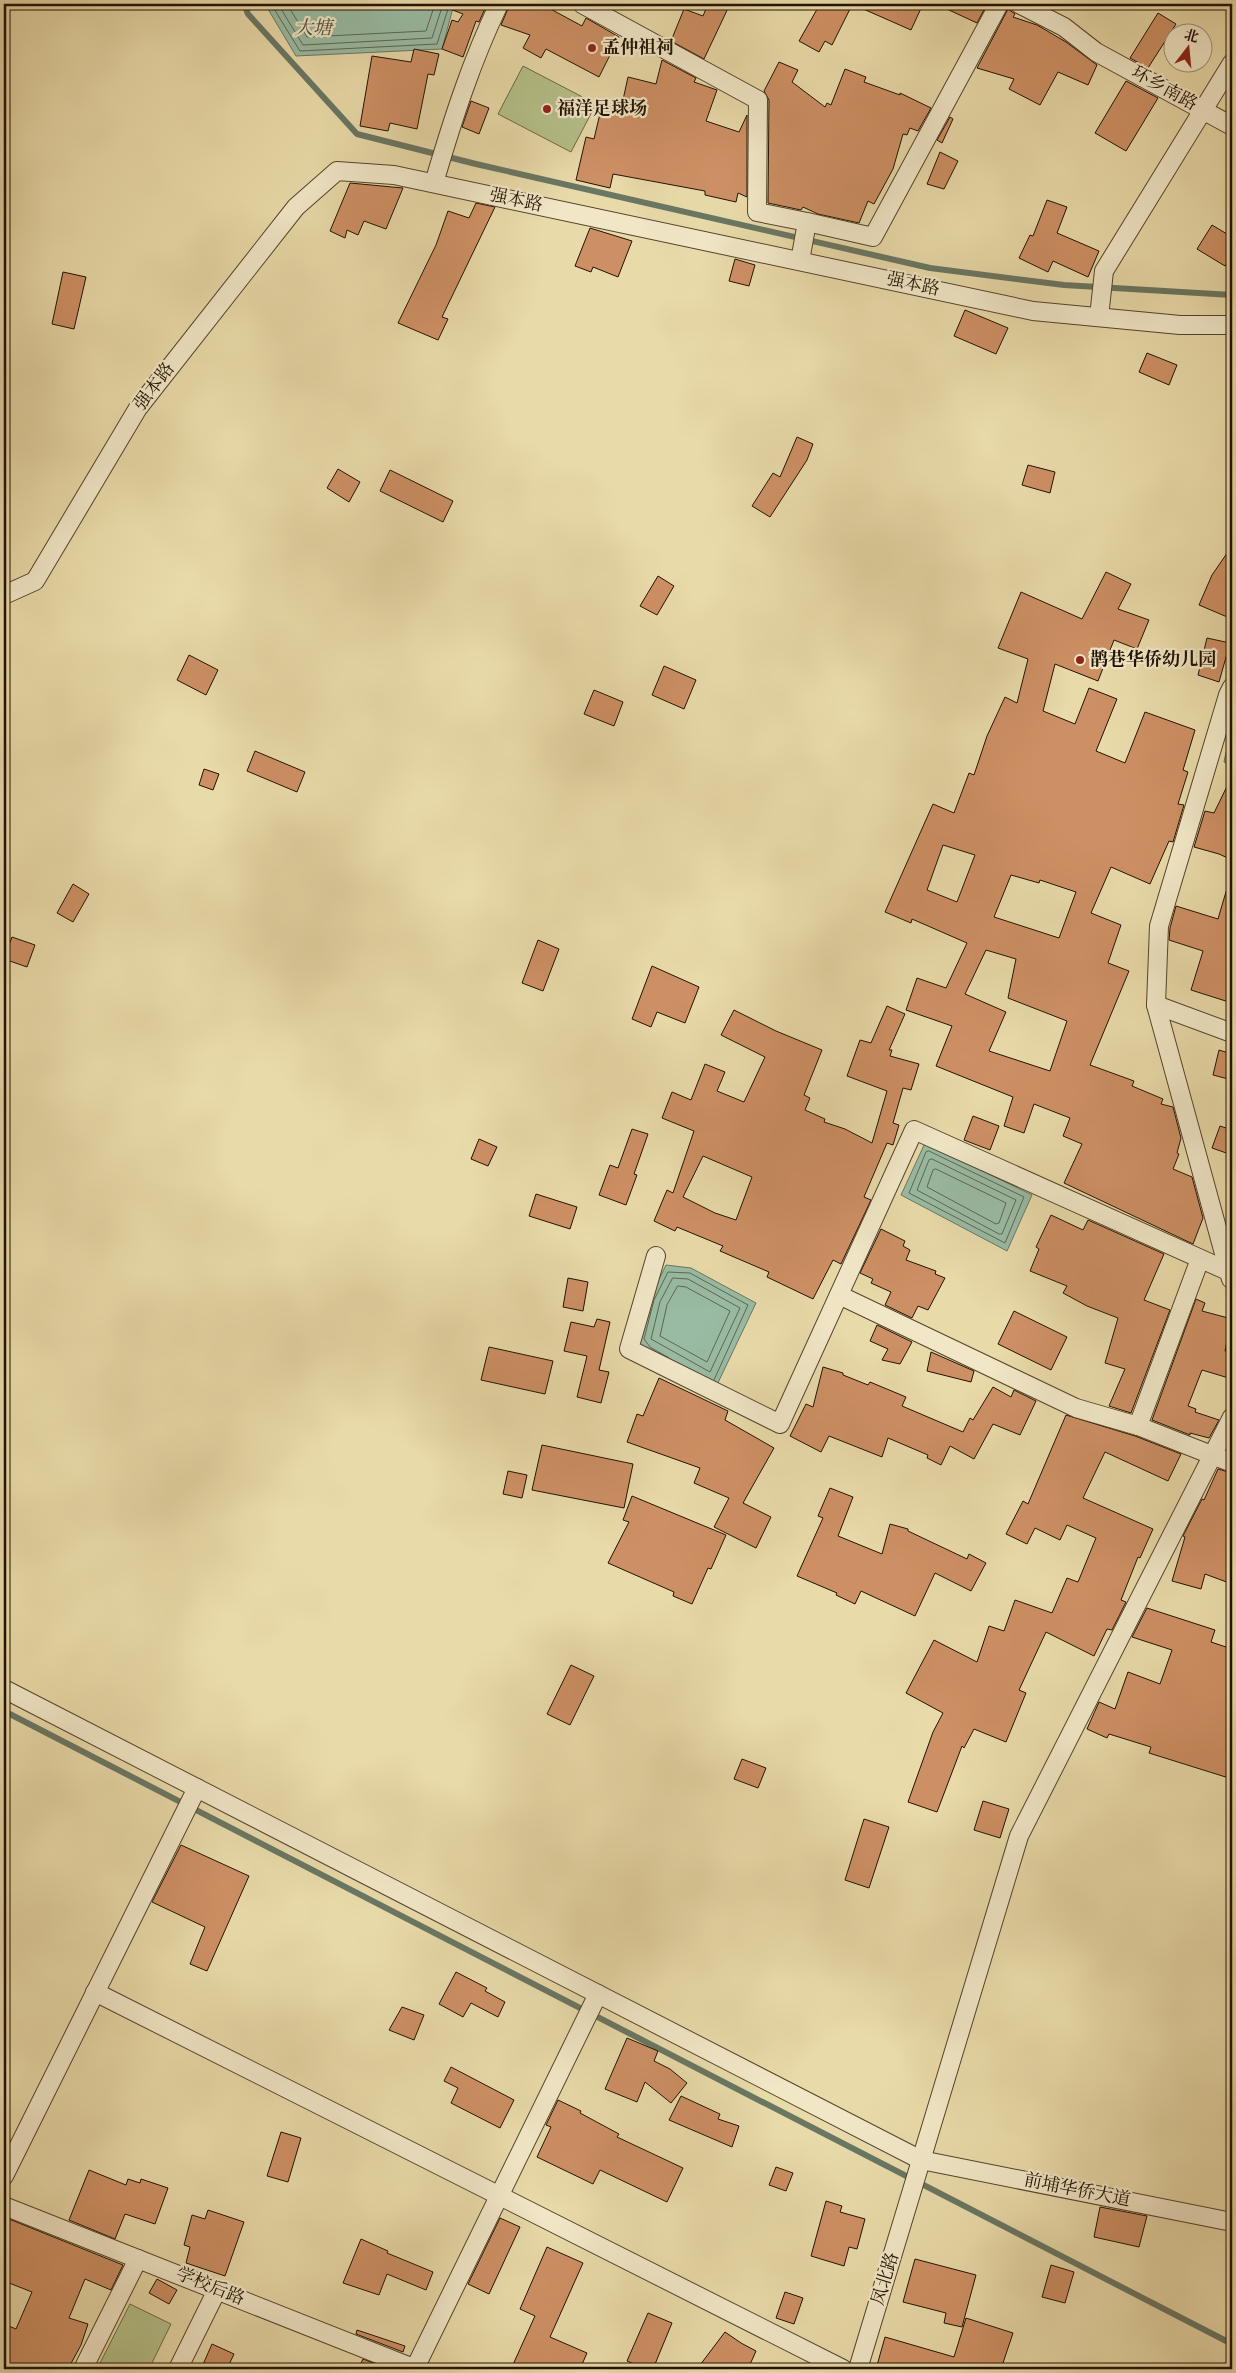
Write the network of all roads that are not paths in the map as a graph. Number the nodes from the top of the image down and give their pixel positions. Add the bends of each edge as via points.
1 (499, 4) edge
2 (582, 4) edge
3 (999, 4) edge
4 (1019, 4) edge
5 (1232, 63) edge
6 (1202, 110) junction
7 (1232, 126) edge
8 (434, 184) junction
9 (804, 240) junction
10 (1099, 317) junction
11 (1232, 325) edge
12 (4, 595) edge
13 (1232, 686) edge
14 (1156, 1005) junction
15 (1232, 1033) edge
16 (656, 1256) dead end
17 (1200, 1259) junction
18 (1231, 1277) edge
19 (839, 1295) junction
20 (1232, 1417) edge
21 (1138, 1426) junction
22 (1213, 1455) junction
23 (1232, 1463) edge
24 (4, 1689) edge
25 (191, 1800) junction
26 (95, 1992) junction
27 (592, 2006) junction
28 (917, 2174) junction
29 (4, 2176) edge
30 (499, 2196) junction
31 (4, 2206) edge
32 (1232, 2222) edge
33 (138, 2259) junction
34 (217, 2290) junction
35 (84, 2369) edge
36 (178, 2369) edge
37 (416, 2369) edge
38 (843, 2369) edge
39 (858, 2369) edge

1 - 8 street via 480,43
2 - 9 street via 758,100 757,212
3 - 9 street via 873,237
4 - 6 street, 环乡南路 via 1064,26 1096,52
5 - 6 street
6 - 7 street, 环乡南路
6 - 10 street via 1104,271
8 - 9 street, 强本路
8 - 12 street, 强本路 via 394,175 337,171 296,207 138,408 35,581
9 - 10 street, 强本路 via 1033,310
10 - 11 street, 强本路 via 1180,325
13 - 14 street via 1159,926
14 - 15 street
14 - 18 street
16 - 19 street via 629,1349 780,1424
17 - 18 street
17 - 19 street via 914,1130
17 - 21 street
19 - 21 street via 1076,1408
20 - 22 street, 凤北路
21 - 22 street
22 - 23 street
22 - 28 street, 凤北路 via 1019,1836
24 - 25 street, 前埔华侨大道
25 - 26 street
25 - 27 street, 前埔华侨大道
26 - 29 street
26 - 30 street
27 - 28 street, 前埔华侨大道
27 - 30 street
28 - 32 street, 前埔华侨大道
28 - 39 street, 凤北路
30 - 37 street
30 - 38 street
31 - 33 street, 学校后路
33 - 34 street, 学校后路
33 - 35 street
34 - 36 street
34 - 37 street, 学校后路

